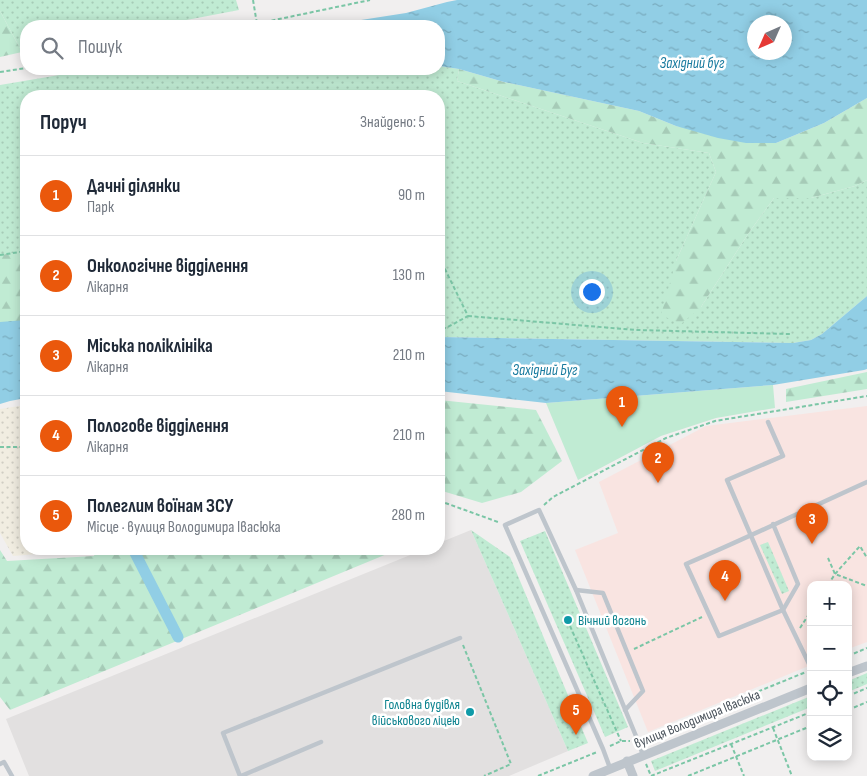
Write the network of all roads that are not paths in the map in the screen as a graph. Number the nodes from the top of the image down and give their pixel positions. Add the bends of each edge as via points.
1 (768, 422) dead end
2 (867, 482) edge
3 (773, 524) junction
4 (752, 536) junction
5 (576, 590) junction
6 (783, 610) junction
7 (460, 638) road end
8 (807, 660) edge
9 (867, 666) edge
10 (852, 672) edge
11 (807, 690) edge
12 (625, 710) junction
13 (321, 742) dead end
14 (643, 755) junction
15 (628, 761) junction
16 (0, 764) edge
17 (610, 768) junction
18 (12, 776) edge
19 (240, 776) edge
20 (593, 776) edge
21 (633, 776) edge

1 - 4 lane via 783,456 727,480
2 - 3 lane
3 - 4 lane
3 - 6 lane via 798,584
4 - 6 lane
4 - 6 lane via 686,564 719,636
5 - 12 lane
5 - 12 lane via 603,593 643,691
5 - 17 lane via 539,510 505,525
6 - 8 lane
7 - 19 lane via 223,734
9 - 10 street
11 - 14 street, вулиця Володимира Івасюка
12 - 14 lane
13 - 19 lane
14 - 15 street, вулиця Володимира Івасюка
15 - 17 street, вулиця Володимира Івасюка
15 - 21 street
16 - 18 lane via 4,762
17 - 20 street, вулиця Володимира Івасюка

